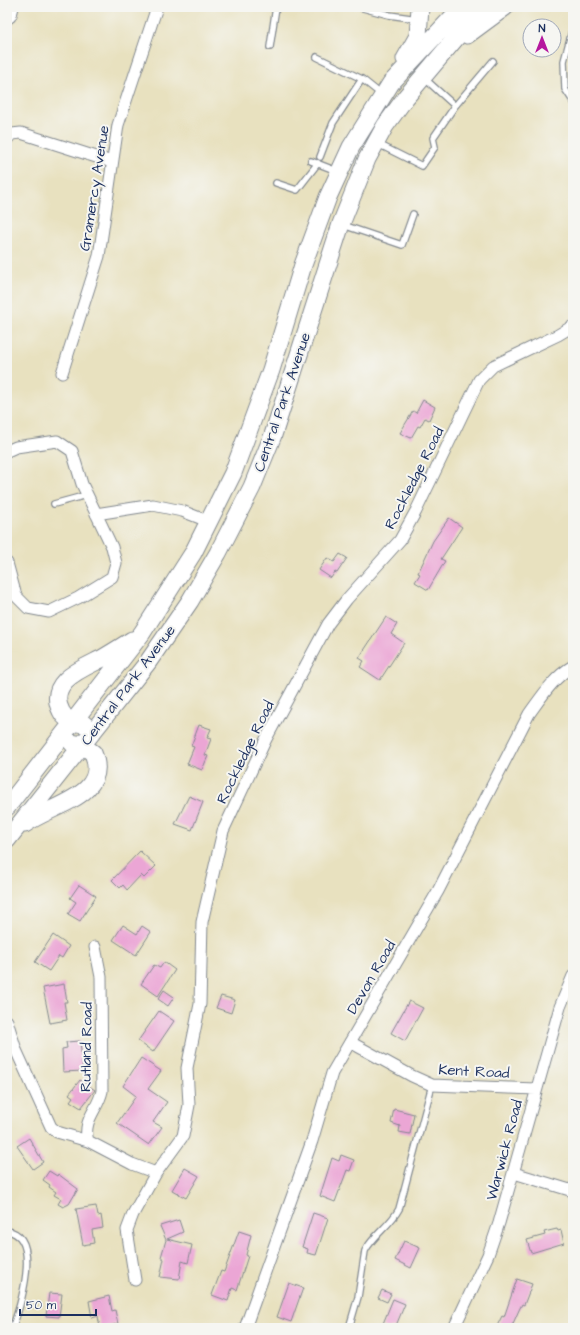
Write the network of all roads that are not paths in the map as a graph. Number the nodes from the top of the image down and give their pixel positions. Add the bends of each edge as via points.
1 (9, 7) edge
2 (157, 7) edge
3 (276, 7) edge
4 (359, 7) edge
5 (462, 7) edge
6 (482, 7) edge
7 (505, 7) edge
8 (420, 13) edge
9 (7, 14) edge
10 (572, 31) dead end
11 (270, 47) dead end
12 (444, 52) junction
13 (316, 56) dead end
14 (494, 61) dead end
15 (422, 76) junction
16 (362, 79) junction
17 (387, 89) junction
18 (573, 101) edge
19 (455, 106) junction
20 (7, 139) edge
21 (376, 143) junction
22 (319, 160) junction
23 (311, 161) dead end
24 (112, 162) junction
25 (339, 172) junction
26 (276, 183) dead end
27 (413, 214) dead end
28 (341, 224) junction
29 (573, 326) edge
30 (62, 373) dead end
31 (7, 451) edge
32 (86, 495) junction
33 (54, 504) dead end
34 (96, 514) junction
35 (210, 522) junction
36 (7, 563) edge
37 (142, 633) junction
38 (573, 666) edge
39 (73, 722) junction
40 (100, 722) junction
41 (82, 745) junction
42 (52, 748) junction
43 (7, 807) edge
44 (10, 837) edge
45 (95, 947) dead end
46 (573, 976) edge
47 (7, 1021) edge
48 (350, 1042) junction
49 (432, 1085) junction
50 (536, 1089) junction
51 (88, 1141) junction
52 (156, 1173) junction
53 (514, 1173) junction
54 (573, 1190) edge
55 (7, 1231) edge
56 (135, 1280) dead end
57 (12, 1328) edge
58 (245, 1328) edge
59 (349, 1328) edge
60 (454, 1328) edge

1 - 9 highway
2 - 24 street, Gramercy Avenue via 118,125
3 - 11 lane
4 - 8 lane via 389,15
5 - 17 main road, Central Park Avenue
6 - 12 main road, Central Park Avenue
7 - 12 main road
8 - 17 main road via 419,32 415,44
10 - 18 lane via 564,61 565,89
12 - 15 main road, Central Park Avenue
13 - 16 lane
14 - 19 lane
15 - 19 lane
15 - 21 main road, Central Park Avenue
16 - 17 lane
16 - 22 lane via 333,123
17 - 25 main road, Central Park Avenue via 351,147
19 - 21 lane via 433,138 435,147 422,166
20 - 24 street via 12,134 21,132
21 - 28 main road, Central Park Avenue
22 - 23 lane
22 - 25 lane
22 - 26 lane via 297,190
24 - 30 street, Gramercy Avenue via 100,256
25 - 35 main road, Central Park Avenue via 302,265 259,405 233,473
27 - 28 lane via 402,245
28 - 40 main road, Central Park Avenue via 282,412 244,504 180,617
29 - 52 street, Rockledge Road via 493,366 479,380 400,540 328,624 266,739 223,832 216,858 202,922 200,1004 187,1068 189,1105 183,1136
31 - 32 street via 16,447 58,441 72,451
32 - 33 lane
32 - 34 street
34 - 35 street via 153,505 182,511
34 - 36 street via 112,547 116,563 112,577 78,598 49,612 28,608 16,596
35 - 37 main road, Central Park Avenue via 184,569
37 - 39 main road, Central Park Avenue
37 - 39 main road via 63,682 58,691 58,702 62,714
38 - 48 street, Devon Road via 546,690 530,714 438,891
39 - 40 main road
39 - 42 main road, Central Park Avenue
40 - 41 main road, Central Park Avenue
41 - 42 main road via 67,743
41 - 44 main road, Central Park Avenue
41 - 44 main road via 93,753 97,763 97,774 91,786 79,796 36,816
42 - 43 main road, Central Park Avenue
45 - 51 street, Rutland Road via 101,977 102,1090 100,1100 87,1122 85,1131
46 - 50 street, Warwick Road via 560,1007
47 - 51 street via 16,1050 51,1127 58,1132
48 - 49 street, Kent Road
48 - 58 street, Devon Road via 332,1073 312,1141
49 - 50 street, Kent Road
49 - 59 lane via 399,1209 365,1251 357,1302
50 - 53 street, Warwick Road
51 - 52 street via 132,1164
52 - 56 street, Rockledge Road via 127,1230
53 - 54 street
53 - 60 street, Warwick Road via 488,1255
55 - 57 lane via 12,1232 24,1245 27,1261 23,1298

